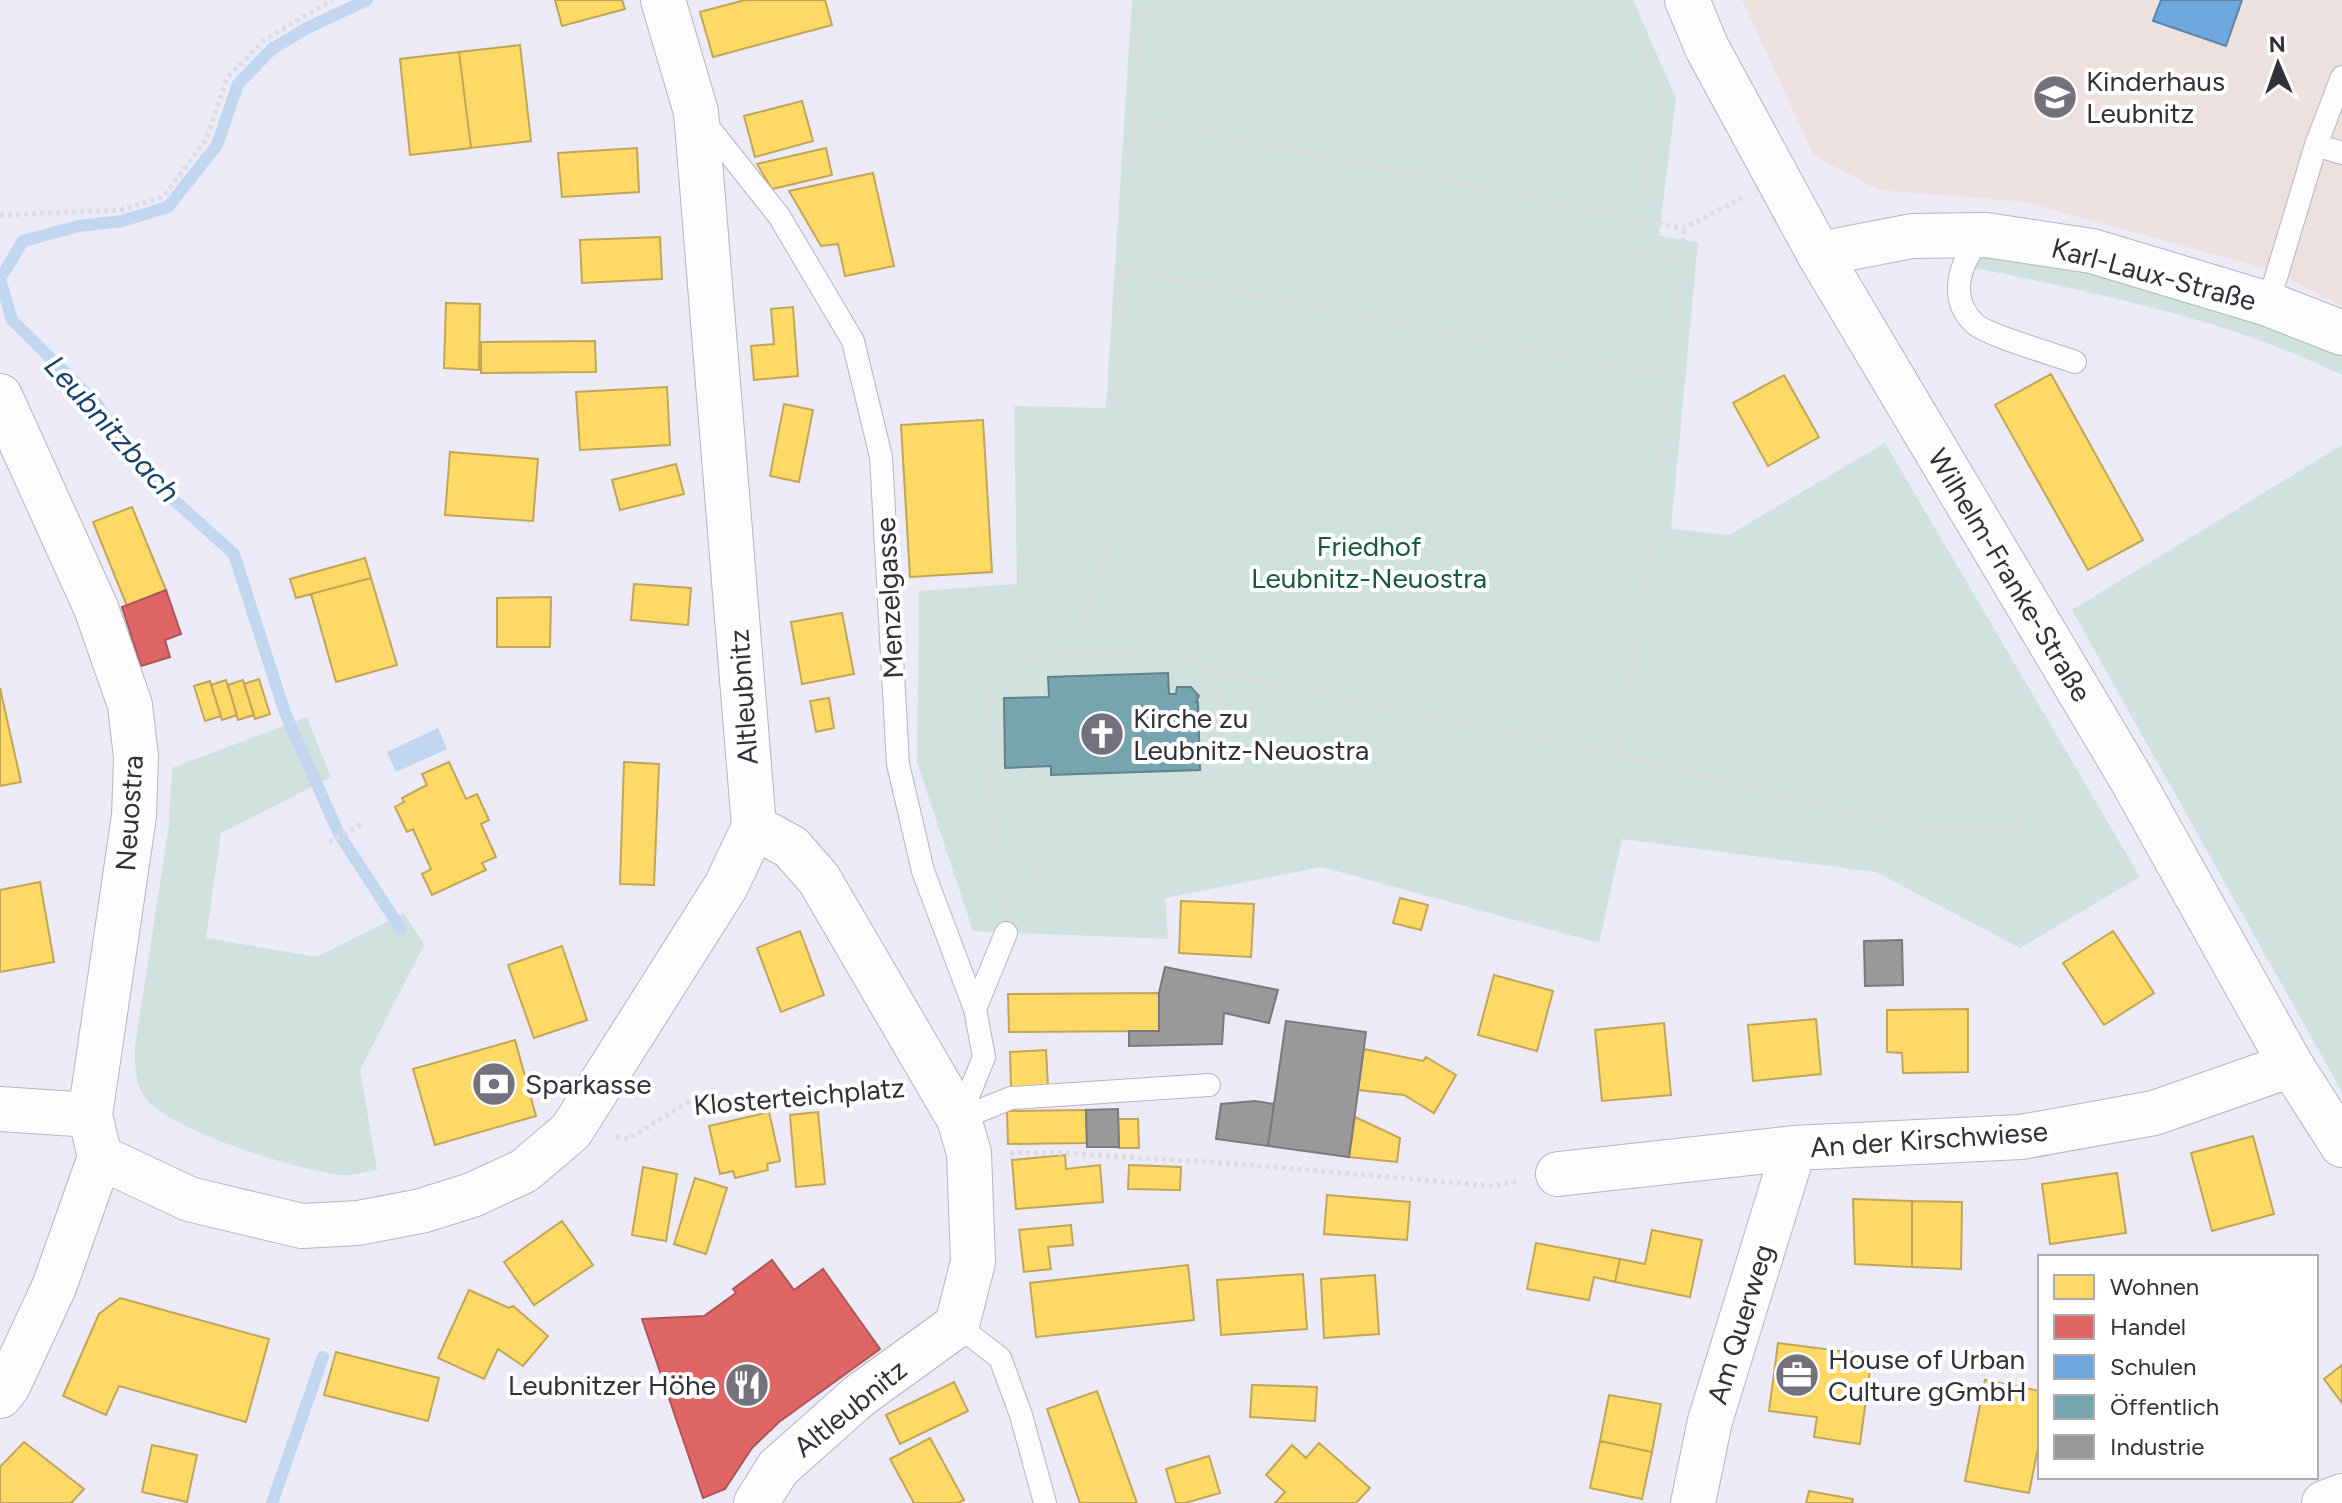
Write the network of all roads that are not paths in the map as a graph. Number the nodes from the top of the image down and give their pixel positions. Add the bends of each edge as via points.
1 (663, 0) edge
2 (1687, 0) edge
3 (2342, 77) edge
4 (696, 112) junction
5 (2316, 145) junction
6 (2342, 153) edge
7 (1986, 235) junction
8 (1819, 254) junction
9 (2268, 304) junction
10 (2342, 333) edge
11 (2075, 362) dead end
12 (0, 396) edge
13 (754, 827) junction
14 (1006, 933) road end
15 (975, 1009) junction
16 (2291, 1065) junction
17 (1209, 1085) dead end
18 (950, 1101) junction
19 (0, 1109) edge
20 (90, 1115) junction
21 (2342, 1145) edge
22 (1794, 1148) junction
23 (100, 1157) junction
24 (1558, 1174) dead end
25 (957, 1325) junction
26 (0, 1396) edge
27 (2342, 1496) edge
28 (756, 1503) edge
29 (1045, 1503) edge
30 (1693, 1503) edge
31 (2324, 1503) edge

1 - 4 street, Altleubnitz
2 - 8 street, Wilhelm-Franke-Straße via 1707,48
3 - 5 lane
4 - 13 street, Altleubnitz
4 - 15 lane, Menzelgasse via 779,216 853,341 881,457 898,764 923,871
5 - 6 lane
5 - 9 lane
7 - 8 street, Karl-Laux-Straße via 1912,236
7 - 9 street, Karl-Laux-Straße via 2092,251
7 - 11 lane via 1969,251 1961,274 1965,312 1977,326
8 - 16 street, Wilhelm-Franke-Straße via 2132,780
9 - 10 street, Karl-Laux-Straße
12 - 20 street, Neuostra via 96,608 130,705 135,744 134,816
13 - 18 street via 791,847 819,879
13 - 23 street via 726,886 571,1131 524,1171 421,1211 358,1223 302,1226 189,1199
14 - 15 lane
15 - 18 lane, Menzelgasse via 984,1057
16 - 21 street, Wilhelm-Franke-Straße
16 - 22 street, An der Kirschwiese via 2154,1113 2021,1137
17 - 18 lane
18 - 25 street via 969,1153 973,1262
19 - 20 street
20 - 23 street, Neuostra
22 - 24 street, An der Kirschwiese
22 - 30 street, Am Querweg via 1710,1421
23 - 26 street via 54,1287
25 - 28 street, Altleubnitz via 847,1406 778,1468
25 - 29 lane via 1000,1358
27 - 31 street

